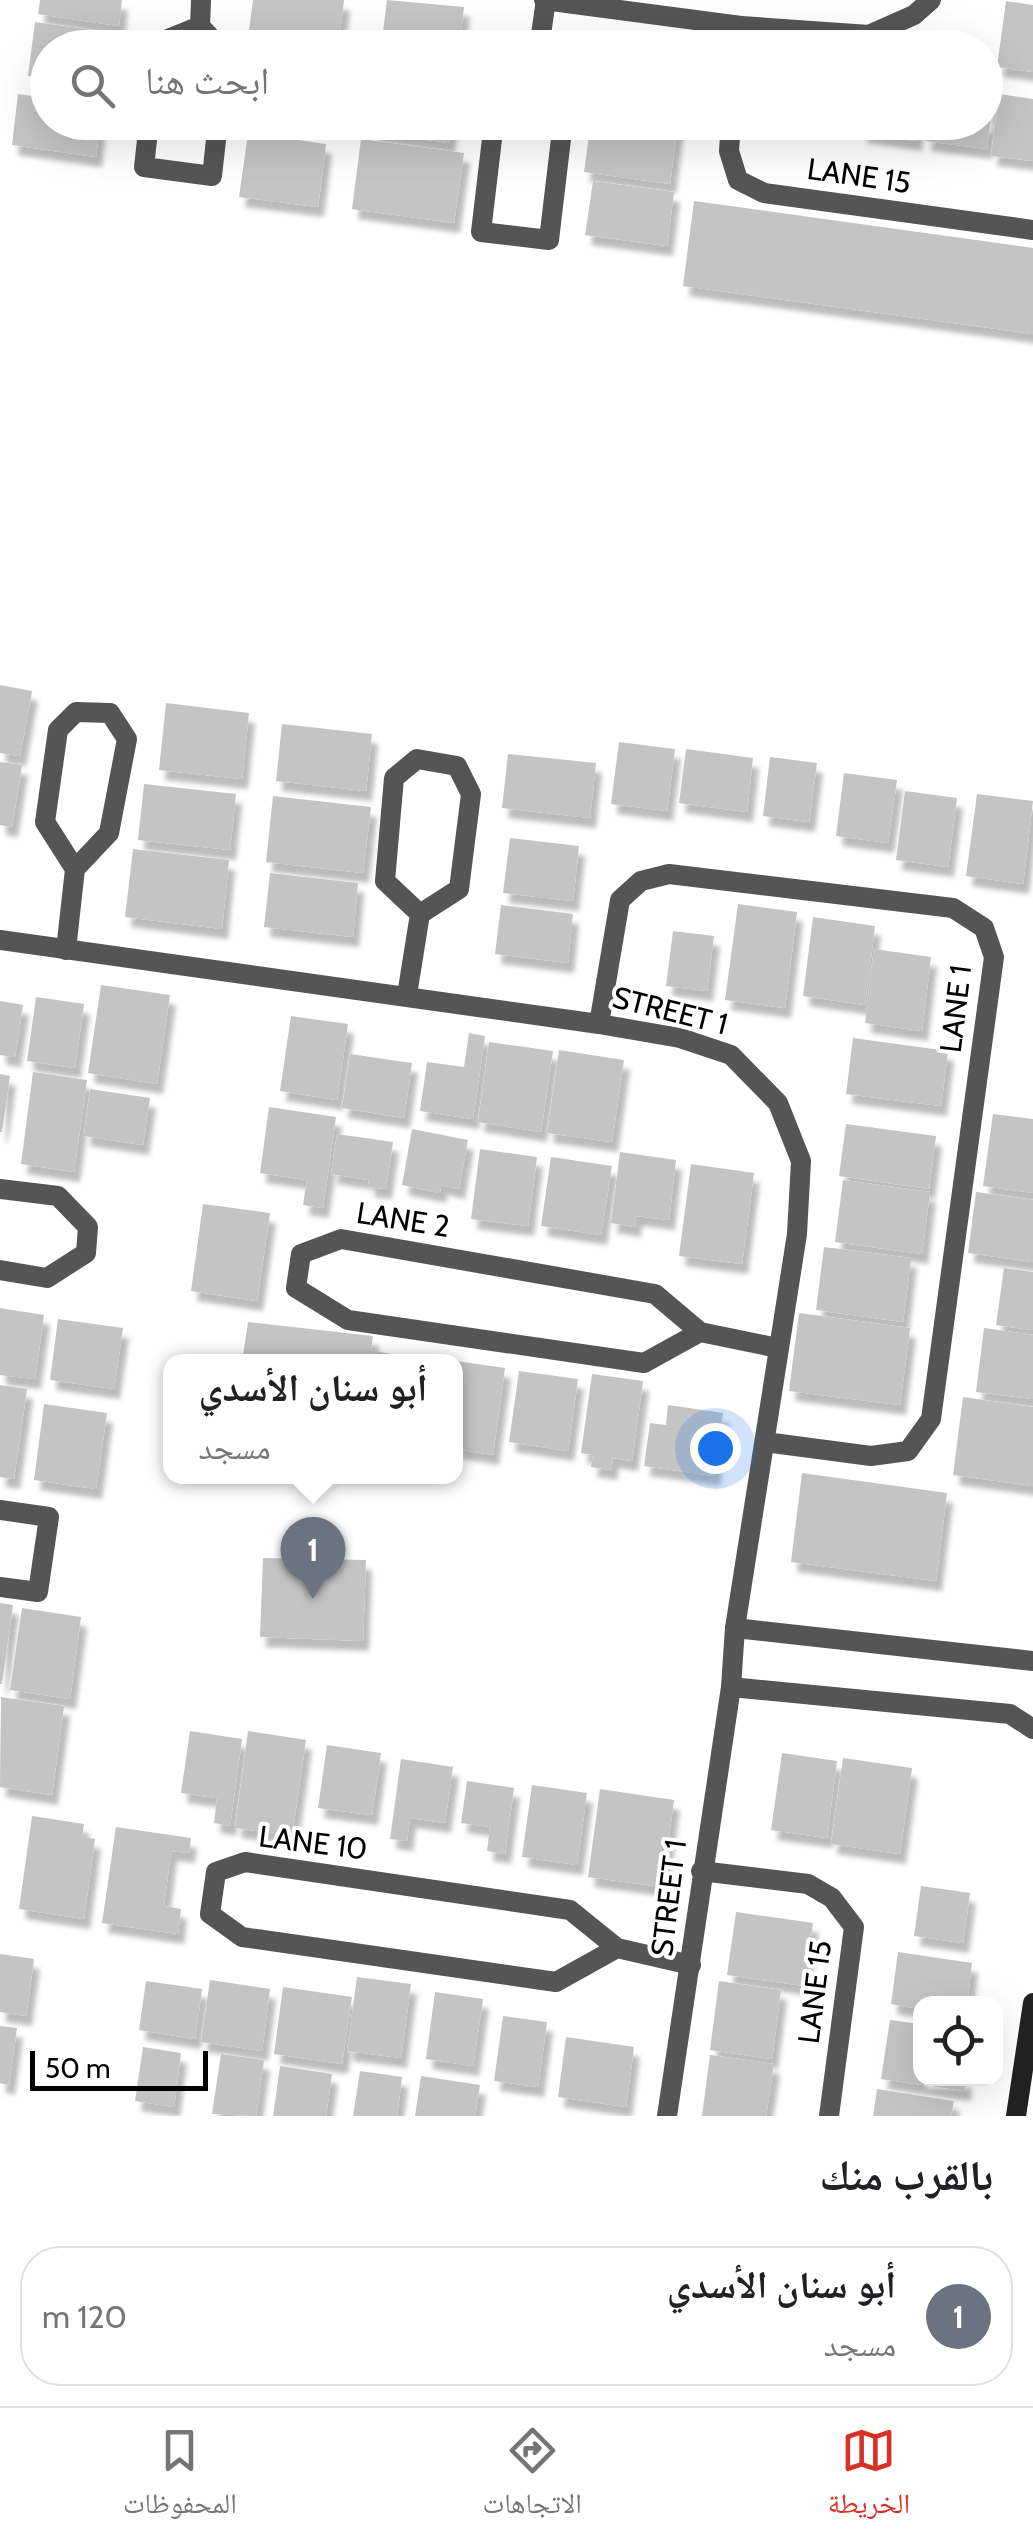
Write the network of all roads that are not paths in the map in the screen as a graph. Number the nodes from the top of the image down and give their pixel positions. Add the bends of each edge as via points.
1 (200, 0) edge
2 (545, 0) edge
3 (930, 0) edge
4 (200, 26) junction
5 (741, 26) junction
6 (190, 30) edge
7 (204, 30) edge
8 (541, 30) edge
9 (741, 30) edge
10 (798, 30) edge
11 (880, 30) edge
12 (147, 140) edge
13 (216, 140) edge
14 (492, 140) edge
15 (561, 140) edge
16 (730, 140) edge
17 (1033, 230) edge
18 (76, 869) junction
19 (420, 914) junction
20 (0, 940) edge
21 (66, 950) junction
22 (407, 995) junction
23 (599, 1024) junction
24 (0, 1189) edge
25 (0, 1270) edge
26 (700, 1332) junction
27 (778, 1348) junction
28 (765, 1442) junction
29 (0, 1510) edge
30 (0, 1586) edge
31 (736, 1628) junction
32 (1033, 1661) edge
33 (730, 1687) junction
34 (1033, 1729) edge
35 (701, 1870) junction
36 (617, 1948) junction
37 (691, 1965) junction
38 (1033, 2003) edge
39 (667, 2116) edge
40 (829, 2116) edge
41 (1016, 2116) edge

1 - 4 street
2 - 5 street
2 - 8 street
3 - 11 street
4 - 6 street
4 - 7 street
5 - 9 street
5 - 10 street
12 - 13 street via 144,168 212,176
14 - 15 street via 481,232 549,240
16 - 17 street, LANE 15 via 738,180 764,193
18 - 18 street via 45,822 58,730 76,712 110,713 126,738 109,833
18 - 21 street
19 - 19 street via 385,881 394,778 417,759 457,766 471,794 459,889
19 - 22 street
20 - 21 street, STREET 1
21 - 22 street, STREET 1
22 - 23 street, STREET 1
23 - 27 street, STREET 1 via 731,1055 778,1103 802,1161
23 - 28 street, LANE 1 via 620,900 641,881 668,874 953,908 984,928 994,957 930,1418 908,1451 871,1456
24 - 25 street via 58,1196 88,1227 86,1253 47,1278
26 - 26 street, LANE 2 via 644,1363 348,1320 296,1288 301,1254 342,1239 655,1294
26 - 27 street, LANE 2
27 - 28 street, STREET 1
28 - 31 street, STREET 1
29 - 30 street via 49,1517 38,1592
31 - 32 street
31 - 33 street, STREET 1
33 - 34 street via 1010,1714
33 - 35 street, STREET 1
35 - 37 street, STREET 1
35 - 40 street, LANE 15 via 808,1884 832,1898 854,1928
36 - 36 street, LANE 10 via 556,1982 242,1937 210,1914 216,1872 245,1862 570,1910
36 - 37 street, LANE 10
37 - 39 street, STREET 1
38 - 41 street

